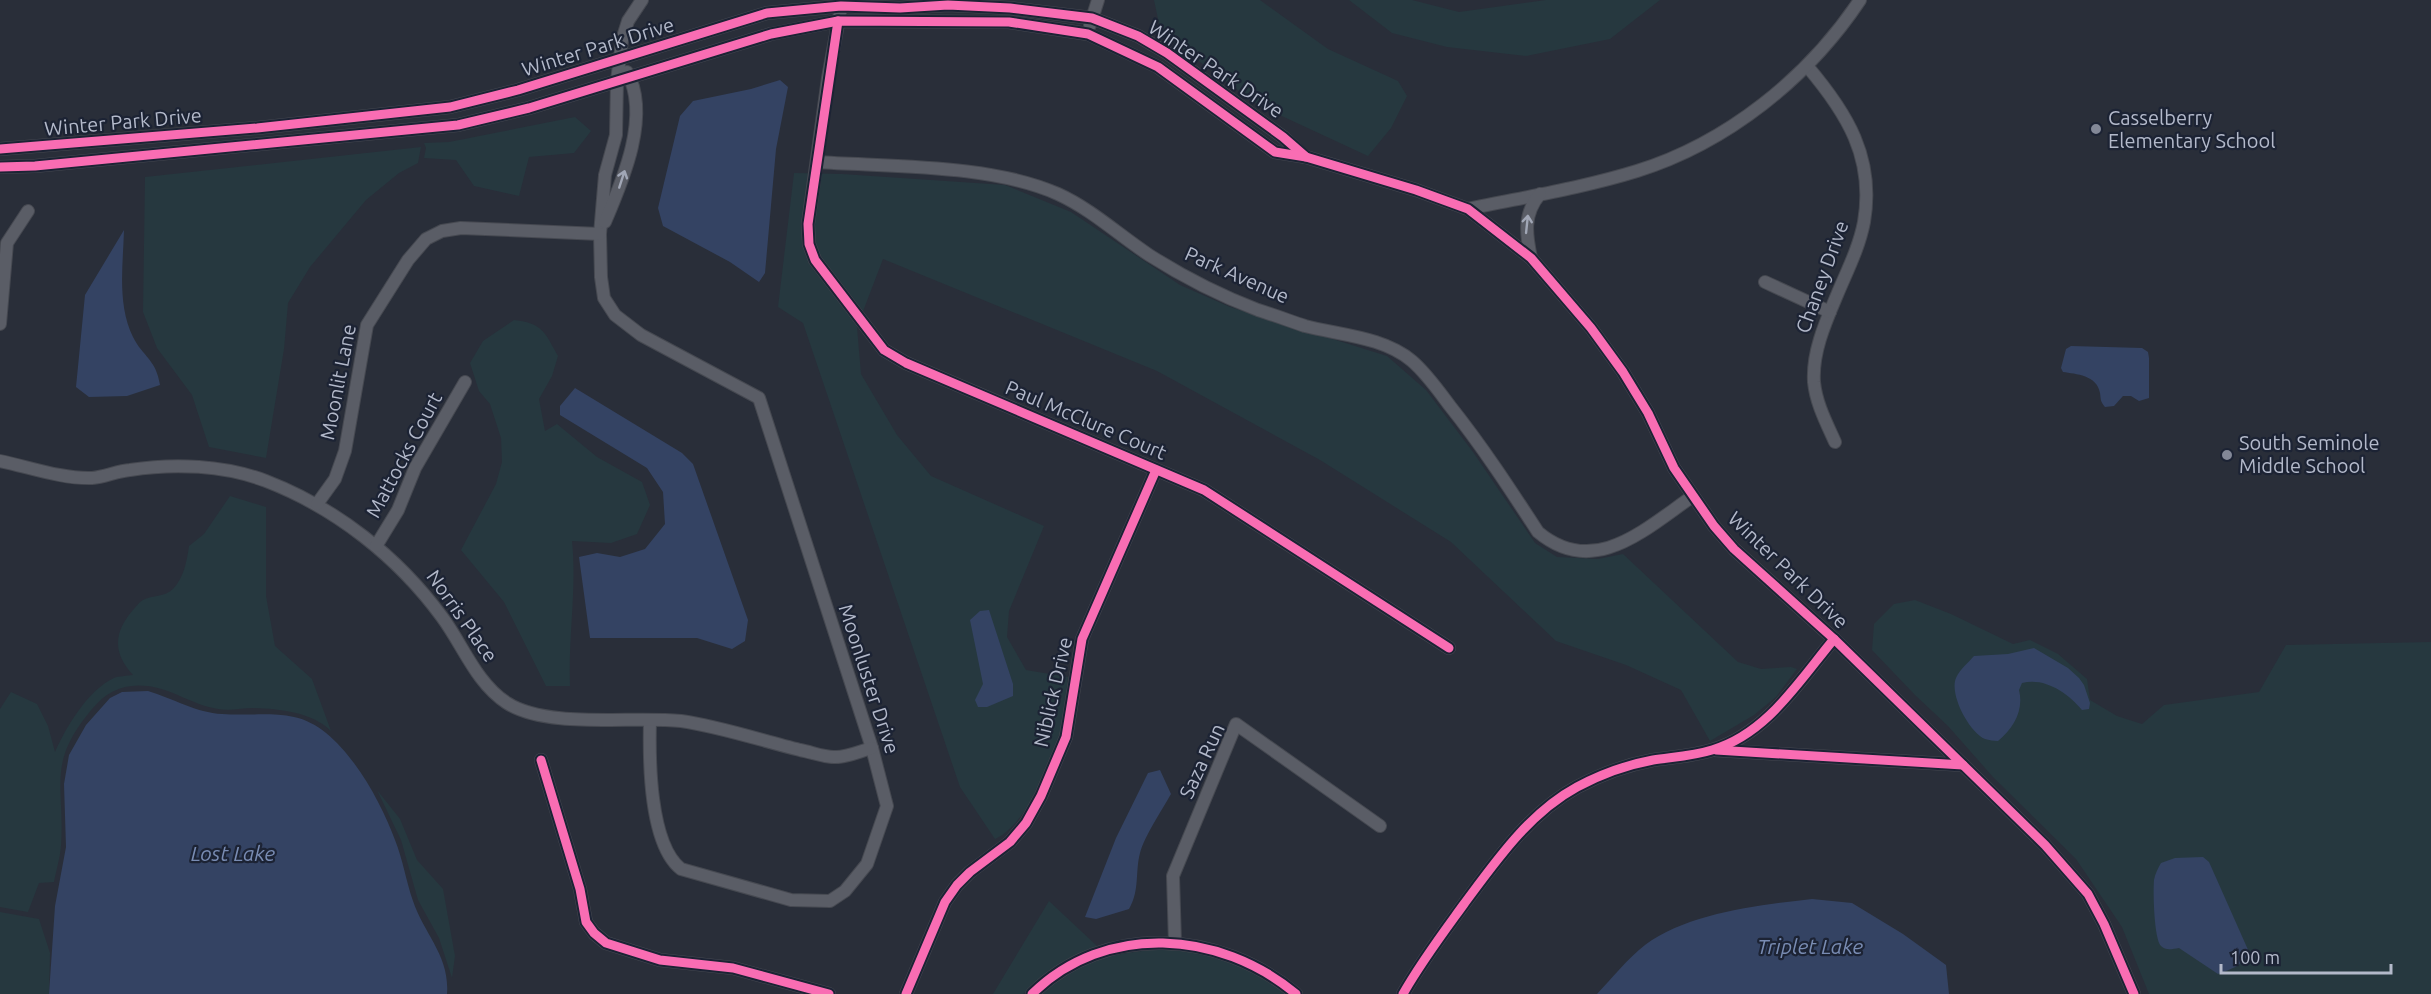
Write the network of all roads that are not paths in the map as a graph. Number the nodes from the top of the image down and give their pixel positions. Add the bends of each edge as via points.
1 (642, 0) edge
2 (1098, 0) edge
3 (1860, 0) edge
4 (841, 3) edge
5 (942, 3) edge
6 (1092, 18) junction
7 (838, 21) junction
8 (1088, 34) junction
9 (621, 59) junction
10 (1807, 66) junction
11 (630, 77) junction
12 (617, 81) junction
13 (262, 127) junction
14 (616, 135) junction
15 (633, 142) junction
16 (264, 143) junction
17 (41, 147) junction
18 (0, 148) edge
19 (1306, 157) junction
20 (817, 162) junction
21 (42, 165) junction
22 (0, 167) edge
23 (1540, 194) junction
24 (1468, 209) junction
25 (28, 211) dead end
26 (600, 234) junction
27 (1531, 258) junction
28 (1765, 282) dead end
29 (1830, 312) junction
30 (0, 324) edge
31 (465, 382) dead end
32 (1835, 442) dead end
33 (0, 461) edge
34 (1156, 470) junction
35 (1693, 496) junction
36 (317, 504) junction
37 (376, 546) junction
38 (1834, 639) junction
39 (1449, 648) dead end
40 (650, 720) junction
41 (872, 748) junction
42 (1713, 750) junction
43 (541, 760) dead end
44 (1963, 765) junction
45 (1380, 826) dead end
46 (1175, 943) junction
47 (830, 994) edge
48 (906, 994) edge
49 (1032, 994) edge
50 (1296, 994) edge
51 (1403, 994) edge
52 (2134, 994) edge

1 - 9 street, Moonluster Drive via 628,21
2 - 6 street
3 - 10 street
4 - 5 street, Winter Park Drive via 900,8
4 - 7 street
4 - 9 street, Winter Park Drive via 768,13
5 - 6 street, Winter Park Drive
6 - 8 street
6 - 19 street, Winter Park Drive via 1138,36 1167,53
7 - 8 street, Winter Park Drive via 1009,22
7 - 11 street, Winter Park Drive via 771,34
7 - 20 street
8 - 19 street, Winter Park Drive via 1158,67 1275,152
9 - 11 street, Moonluster Drive
9 - 12 street, Moonluster Drive
9 - 13 street, Winter Park Drive via 450,107
10 - 23 street via 1768,101 1729,128 1680,154 1596,183
10 - 29 street, Chaney Drive via 1849,122 1860,152 1866,189 1864,222 1856,252
11 - 12 street, Winter Park Drive
11 - 15 street, Moonluster Drive via 636,94
12 - 14 street, Moonluster Drive
12 - 16 street, Winter Park Drive via 458,125
13 - 16 street
13 - 17 street, Winter Park Drive
14 - 15 street
14 - 26 street, Moonluster Drive via 605,175
26 -> 15 street, Moonluster Drive
16 - 21 street, Winter Park Drive
17 - 18 street, Winter Park Drive
17 - 21 street
19 - 24 street, Winter Park Drive
20 - 34 street, Paul McClure Court via 809,244 815,260 884,350 906,363
20 - 35 street, Park Avenue via 978,172 1020,181 1059,194 1150,255 1256,309 1394,350 1426,374 1538,532 1552,544 1593,552 1612,547
21 - 22 street, Winter Park Drive
23 - 24 street
27 -> 23 street via 1527,217
24 - 27 street, Winter Park Drive
25 - 30 street via 7,243
26 - 36 street, Moonlit Lane via 461,228 426,239 367,325 345,451 335,479
26 - 41 street, Moonluster Drive via 602,288 615,315 641,335 759,398
27 - 35 street, Winter Park Drive via 1623,372
28 - 29 street
29 - 32 street, Chaney Drive via 1816,352 1814,381 1818,405
31 - 37 street, Mattocks Court
33 - 36 street, Norris Place via 90,478 168,465 213,469 264,480
34 - 39 street, Paul McClure Court via 1204,490
34 - 48 street, Niblick Drive via 1082,639 1066,737 1041,796 1010,842 970,872 945,902
35 - 38 street, Winter Park Drive via 1734,549
36 - 37 street, Norris Place
37 - 40 street, Norris Place via 412,579 443,618 481,678 507,704 555,717
38 - 42 street via 1764,722
38 - 44 street, Winter Park Drive
40 - 41 street, Norris Place via 682,722 835,758
40 - 41 street, Moonluster Drive via 649,766 657,824 671,862 681,869 791,900 830,901 867,864 887,806
42 - 44 street
42 - 51 street via 1610,771 1574,789 1547,809 1494,863
43 - 47 street via 580,889 586,922 606,943 660,960 733,968
44 - 52 street, Winter Park Drive via 2045,845 2088,894
45 - 46 street, Saza Run via 1236,724 1173,876
46 - 49 street via 1138,944 1103,951 1072,963
46 - 50 street via 1204,946 1235,956 1262,969

